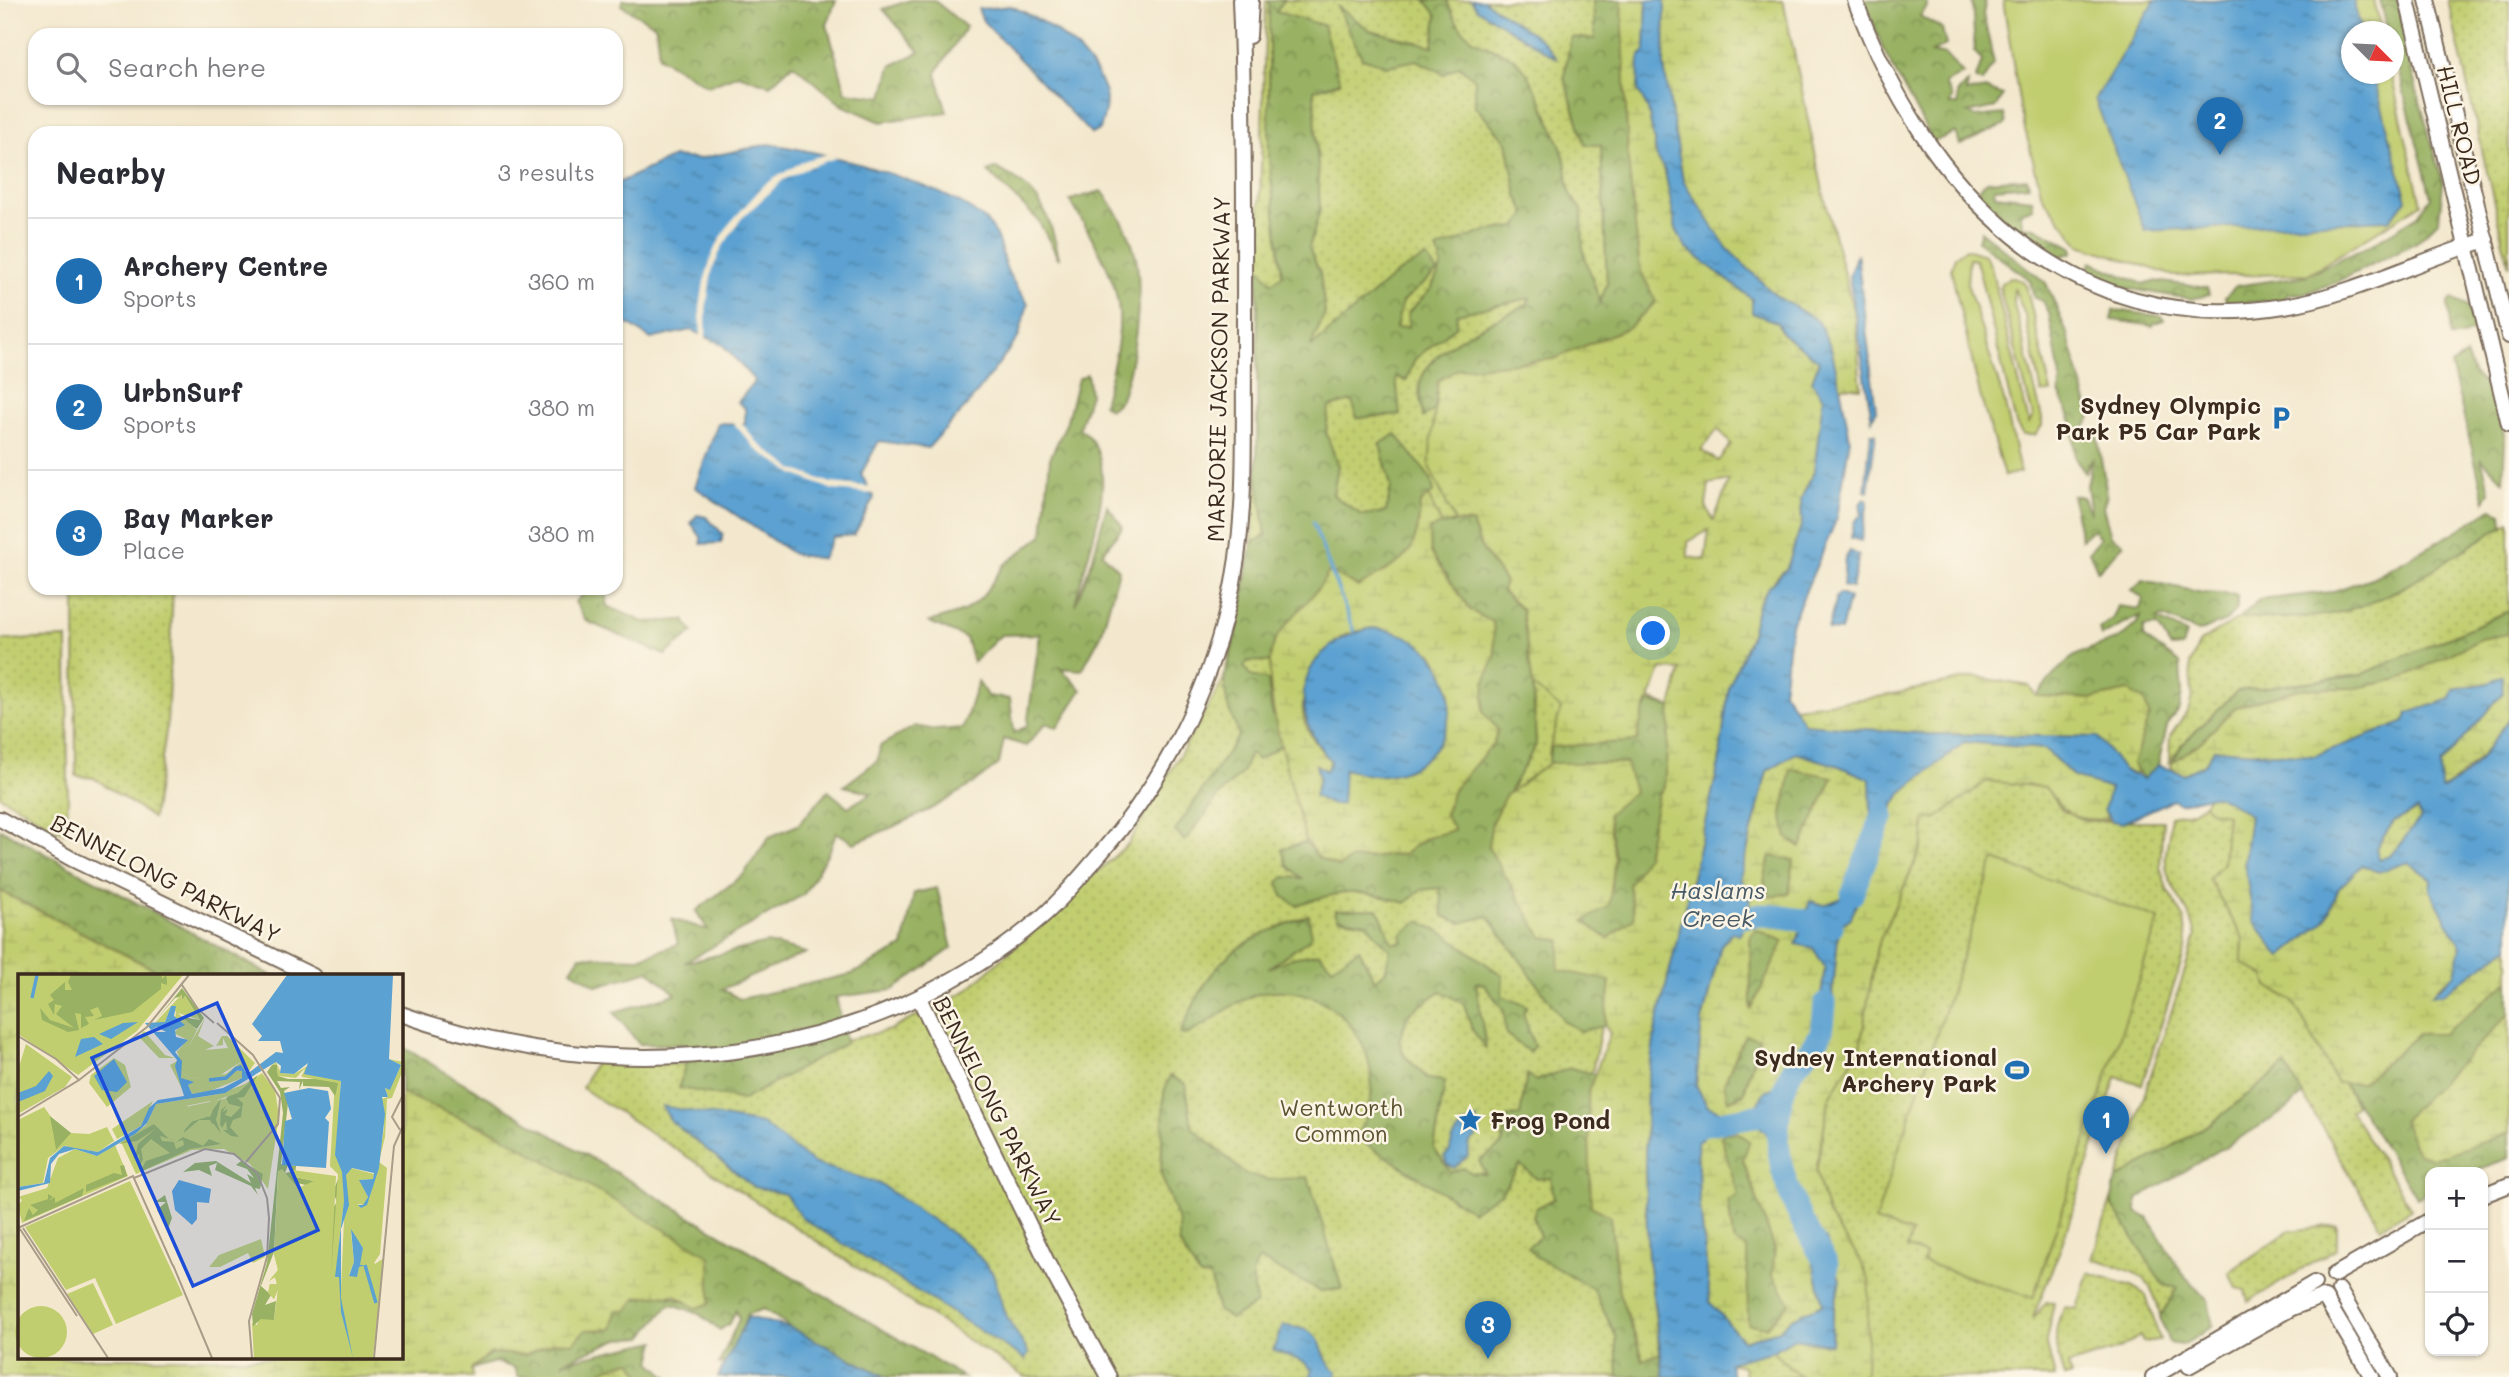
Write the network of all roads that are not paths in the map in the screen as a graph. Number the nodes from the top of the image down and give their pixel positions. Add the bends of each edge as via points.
1 (1240, 0) edge
2 (1251, 0) edge
3 (1855, 0) edge
4 (2407, 0) edge
5 (2427, 0) edge
6 (1245, 121) junction
7 (2486, 240) junction
8 (2467, 245) junction
9 (2509, 336) edge
10 (2509, 424) edge
11 (0, 819) edge
12 (309, 974) edge
13 (919, 998) junction
14 (402, 1014) edge
15 (2509, 1185) edge
16 (2488, 1193) edge
17 (2425, 1223) edge
18 (2334, 1275) junction
19 (2314, 1283) junction
20 (2339, 1290) junction
21 (2323, 1297) junction
22 (1109, 1377) edge
23 (2153, 1377) edge
24 (2169, 1377) edge
25 (2372, 1377) edge
26 (2390, 1377) edge

1 - 6 street, MARJORIE JACKSON PARKWAY
2 - 6 street, MARJORIE JACKSON PARKWAY
3 - 8 street via 1897,95 1951,176 2024,246 2052,265 2110,292 2199,311 2250,311 2316,299
4 - 8 street, HILL ROAD
5 - 7 street, HILL ROAD
6 - 13 street, MARJORIE JACKSON PARKWAY via 1243,505 1229,604 1211,668 1159,775 1085,872 1043,916 1012,940
7 - 8 street
7 - 9 street, HILL ROAD
8 - 10 street, HILL ROAD
11 - 12 street, BENNELONG PARKWAY
13 - 14 street, BENNELONG PARKWAY via 806,1039 741,1052 663,1057 509,1044
13 - 22 street, BENNELONG PARKWAY via 1048,1264
15 - 16 street
17 - 18 street
18 - 19 street via 2324,1273
18 - 20 street
19 - 21 street
19 - 23 street
20 - 21 street
20 - 26 street
21 - 24 street via 2292,1308
21 - 25 street

